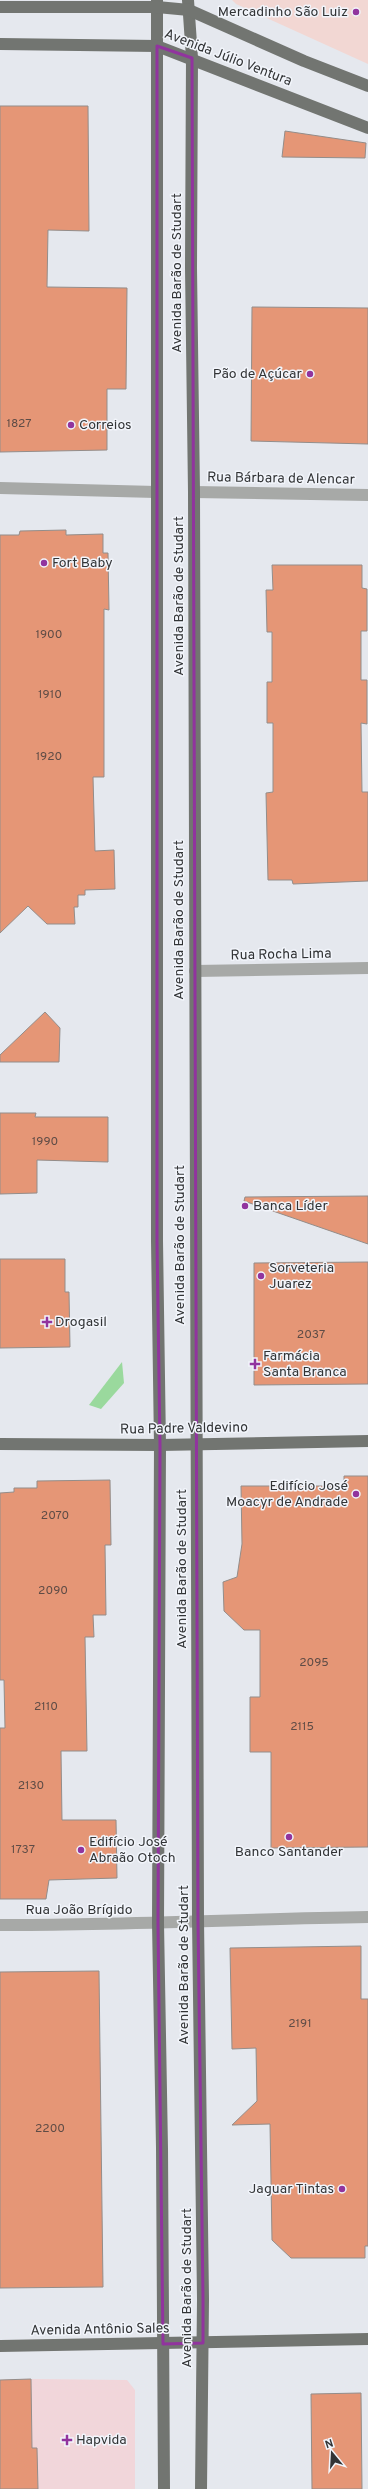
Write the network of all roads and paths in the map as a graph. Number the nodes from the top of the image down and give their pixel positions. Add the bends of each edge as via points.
1 (157, 3) edge
2 (189, 5) edge
3 (0, 7) edge
4 (0, 44) edge
5 (157, 46) junction
6 (192, 58) junction
7 (368, 86) edge
8 (368, 128) edge
9 (0, 488) edge
10 (156, 492) junction
11 (194, 492) junction
12 (368, 495) edge
13 (368, 968) edge
14 (195, 970) junction
15 (368, 1441) edge
16 (0, 1444) edge
17 (196, 1444) junction
18 (160, 1445) junction
19 (368, 1917) edge
20 (198, 1920) junction
21 (158, 1923) junction
22 (0, 1925) edge
23 (368, 2339) edge
24 (203, 2343) junction
25 (163, 2344) junction
26 (0, 2346) edge
27 (164, 2489) edge
28 (201, 2489) edge

1 - 2 main road, Avenida Júlio Ventura
1 - 3 main road, Avenida Júlio Ventura
1 - 5 main road, Avenida Barão de Studart
2 - 6 main road, Avenida Barão de Studart
2 - 7 main road, Avenida Júlio Ventura via 304,61
4 - 5 main road, Avenida Júlio Ventura
5 - 6 main road, Avenida Júlio Ventura
5 - 10 main road, Avenida Barão de Studart
6 - 8 main road, Avenida Júlio Ventura
6 - 11 main road, Avenida Barão de Studart
9 - 10 street
10 - 18 main road, Avenida Barão de Studart via 157,1241
11 - 12 street, Rua Bárbara de Alencar
11 - 14 main road, Avenida Barão de Studart
13 - 14 street, Rua Rocha Lima
14 - 17 main road, Avenida Barão de Studart
15 - 17 main road, Rua Padre Valdevino
16 - 18 main road, Rua Padre Valdevino
17 - 18 main road, Rua Padre Valdevino
17 - 20 main road, Avenida Barão de Studart
18 - 21 main road, Avenida Barão de Studart
19 - 20 street, Rua João Brígido
20 - 21 street, Rua João Brígido
20 - 24 main road, Avenida Barão de Studart
21 - 22 street, Rua João Brígido
21 - 25 main road, Avenida Barão de Studart
23 - 24 main road, Avenida Antônio Sales
24 - 25 main road, Avenida Antônio Sales
24 - 28 main road, Avenida Barão de Studart
25 - 26 main road, Avenida Antônio Sales
25 - 27 main road, Avenida Barão de Studart

